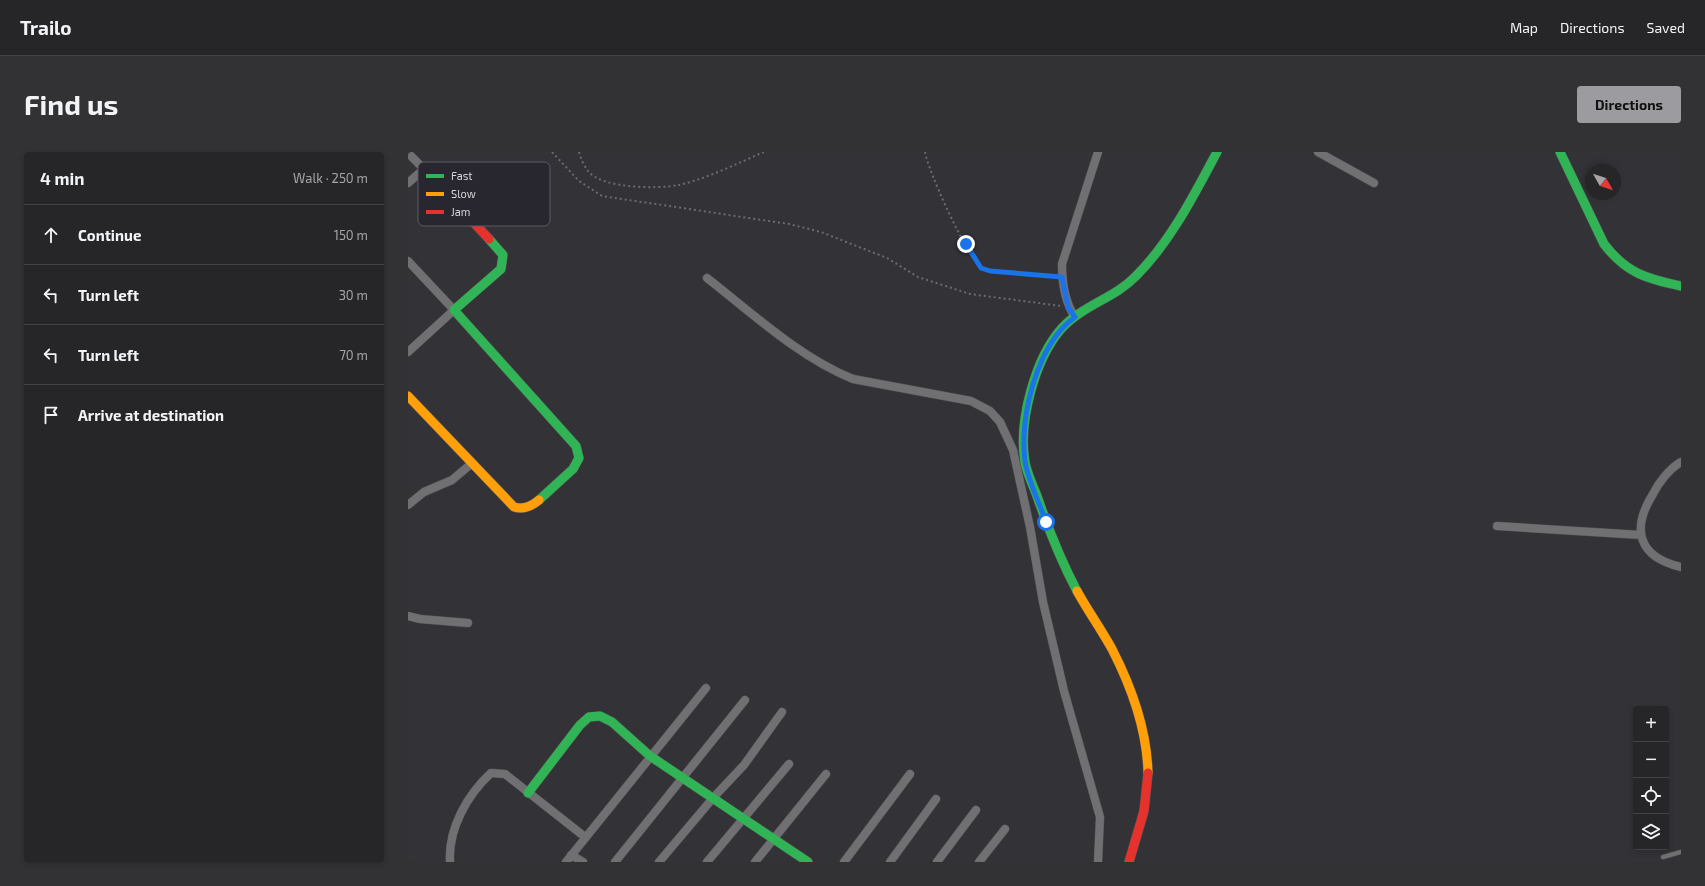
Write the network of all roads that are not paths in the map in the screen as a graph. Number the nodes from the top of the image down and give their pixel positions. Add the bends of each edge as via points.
1 (408, 152) edge
2 (1098, 152) edge
3 (1217, 152) edge
4 (1318, 152) edge
5 (1560, 152) edge
6 (418, 163) edge
7 (418, 174) edge
8 (408, 183) edge
9 (1374, 183) dead end
10 (476, 226) edge
11 (408, 261) edge
12 (707, 278) dead end
13 (1681, 286) edge
14 (454, 310) junction
15 (1075, 317) junction
16 (408, 352) edge
17 (408, 396) edge
18 (1681, 462) edge
19 (471, 464) junction
20 (408, 506) edge
21 (1497, 526) dead end
22 (1641, 535) junction
23 (1681, 566) edge
24 (408, 616) edge
25 (468, 622) dead end
26 (706, 688) dead end
27 (745, 700) dead end
28 (782, 712) dead end
29 (650, 756) junction
30 (789, 764) dead end
31 (826, 774) dead end
32 (910, 774) dead end
33 (684, 778) junction
34 (528, 793) junction
35 (713, 798) junction
36 (936, 799) dead end
37 (976, 810) dead end
38 (744, 818) junction
39 (1005, 829) dead end
40 (585, 837) junction
41 (774, 839) junction
42 (1681, 852) edge
43 (571, 855) junction
44 (1664, 857) dead end
45 (450, 862) edge
46 (566, 862) edge
47 (583, 862) edge
48 (615, 862) edge
49 (659, 862) edge
50 (706, 862) edge
51 (755, 862) edge
52 (808, 862) edge
53 (844, 862) edge
54 (890, 862) edge
55 (937, 862) edge
56 (978, 862) edge
57 (1098, 862) edge
58 (1129, 862) edge

1 - 6 street
2 - 15 street via 1062,264 1068,307
3 - 15 street via 1173,228 1137,276 1121,289
4 - 9 street
5 - 13 street via 1604,244 1613,257 1636,274
7 - 8 street
10 - 14 street via 503,255 503,263 500,269
11 - 14 street
12 - 57 street via 822,365 836,372 853,379 971,401 990,411 1000,422 1013,450 1062,683 1100,818
14 - 16 street
14 - 19 street via 576,446 579,458 573,469 534,504 522,509 508,502
15 - 58 street via 1049,345 1035,377 1026,413 1025,462 1051,536 1071,582 1116,658 1137,715 1147,759 1145,803
17 - 19 street
18 - 22 street via 1657,486 1643,509
19 - 20 street via 452,480 424,492
21 - 22 street
22 - 23 street via 1657,558 1668,564
24 - 25 street
26 - 29 street
27 - 33 street
28 - 35 street via 744,765
29 - 33 street
29 - 34 street via 612,722 600,716 589,717 580,725
29 - 40 street
30 - 38 street
31 - 41 street
32 - 53 street
33 - 35 street
33 - 48 street
34 - 40 street
34 - 45 street via 505,774 491,773 483,780 463,809 452,834
35 - 38 street
35 - 49 street
36 - 54 street
37 - 55 street
38 - 41 street
38 - 50 street
39 - 56 street
40 - 43 street
41 - 51 street
41 - 52 street
42 - 44 lane
43 - 46 street
43 - 47 street

